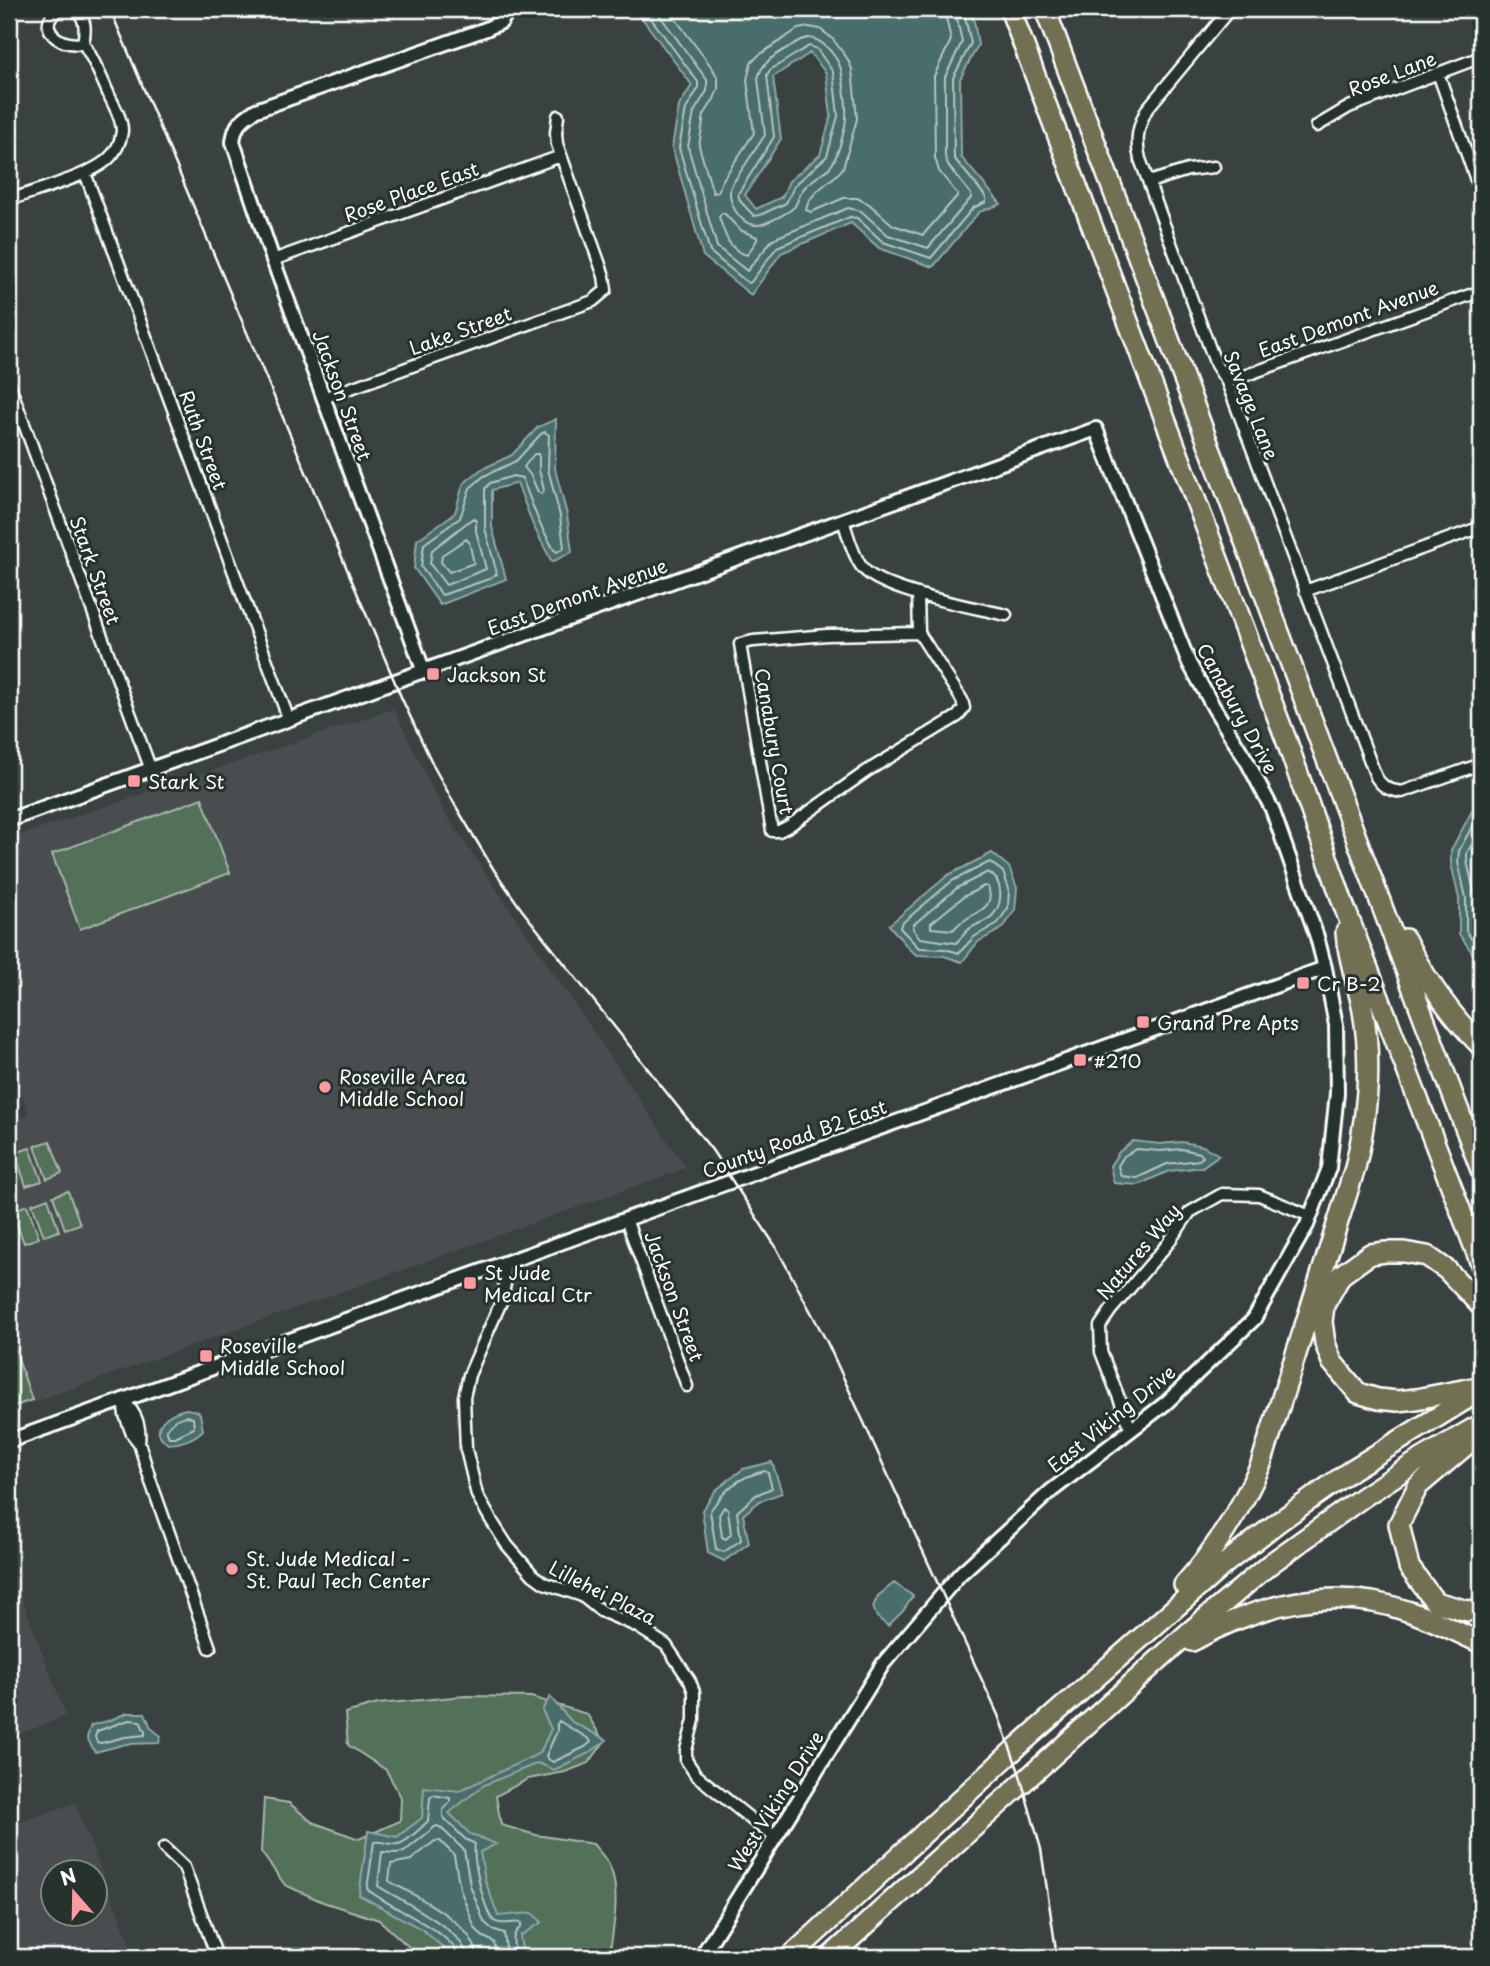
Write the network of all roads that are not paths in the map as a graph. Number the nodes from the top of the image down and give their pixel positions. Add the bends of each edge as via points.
1 (61, 9) edge
2 (75, 9) edge
3 (1010, 9) edge
4 (1045, 9) edge
5 (1230, 9) edge
6 (509, 10) edge
7 (83, 43) junction
8 (1481, 57) edge
9 (1438, 73) junction
10 (558, 116) dead end
11 (1317, 126) dead end
12 (561, 156) junction
13 (1214, 167) dead end
14 (85, 173) junction
15 (1149, 182) junction
16 (1481, 194) edge
17 (9, 200) edge
18 (272, 260) junction
19 (1481, 291) edge
20 (1227, 382) junction
21 (9, 383) edge
22 (323, 398) junction
23 (1096, 429) joint
24 (843, 520) junction
25 (1481, 527) edge
26 (1305, 591) junction
27 (918, 594) junction
28 (1006, 615) dead end
29 (919, 633) junction
30 (424, 672) junction
31 (289, 720) junction
32 (1481, 764) edge
33 (151, 769) junction
34 (9, 820) edge
35 (1366, 865) junction
36 (1344, 906) junction
37 (1325, 968) junction
38 (1481, 1046) edge
39 (1481, 1170) edge
40 (1310, 1216) junction
41 (626, 1219) junction
42 (504, 1264) junction
43 (1481, 1264) edge
44 (1481, 1306) edge
45 (687, 1386) dead end
46 (1481, 1389) edge
47 (123, 1400) junction
48 (1481, 1424) edge
49 (1131, 1429) junction
50 (1481, 1432) edge
51 (9, 1441) edge
52 (1481, 1609) edge
53 (1481, 1643) edge
54 (210, 1648) dead end
55 (883, 1664) joint
56 (1093, 1681) junction
57 (1121, 1694) junction
58 (776, 1837) junction
59 (164, 1848) dead end
60 (217, 1957) edge
61 (701, 1957) edge
62 (790, 1957) edge
63 (830, 1957) edge

1 - 7 street via 52,15 51,32 62,43
2 - 7 street via 85,23
3 - 36 highway via 1287,742
4 - 35 highway
5 - 15 street, Savage Lane via 1143,117 1137,146
6 - 18 street, Jackson Street via 501,22 485,29 244,118 234,129 233,142
7 - 14 street via 122,131 108,159
8 - 9 street, Rose Lane
9 - 11 street, Rose Lane via 1349,107
9 - 16 street
10 - 12 street via 555,133
12 - 18 street, Rose Place East
12 - 22 street, Lake Street via 606,290 593,301
13 - 15 street
14 - 17 street
14 - 31 street, Ruth Street
15 - 20 street, Savage Lane via 1216,365
18 - 22 street, Jackson Street
19 - 20 street, East Demont Avenue
20 - 26 street, Savage Lane
21 - 33 street, Stark Street
22 - 30 street, Jackson Street
23 - 24 street, East Demont Avenue
23 - 37 street, Canabury Drive via 1189,663 1272,809
24 - 27 street via 862,568 877,579
24 - 30 street, East Demont Avenue
25 - 26 street
26 - 32 street, Savage Lane via 1381,785 1402,792
27 - 28 street
27 - 29 street
29 - 29 street, Canabury Court via 740,643 772,831 789,825 964,708
30 - 31 street, East Demont Avenue
31 - 33 street, East Demont Avenue
33 - 34 street, East Demont Avenue
35 - 38 highway via 1428,981
35 - 39 highway
36 - 43 highway
36 - 56 highway via 1347,948 1366,1037 1364,1119 1355,1168 1261,1464 1237,1514 1201,1566
37 - 40 street, East Viking Drive via 1336,1025 1337,1093 1329,1168
37 - 41 street, County Road B2 East
40 - 49 street, East Viking Drive via 1254,1319 1166,1403
40 - 49 street, Natures Way via 1259,1195 1222,1194 1190,1212 1100,1326 1101,1352
41 - 42 street, County Road B2 East
41 - 45 street, Jackson Street
42 - 47 street, County Road B2 East
42 - 58 street, Lillehei Plaza via 501,1302 464,1397 466,1449 482,1505 507,1545 544,1584 582,1596 666,1645 694,1692 694,1720 686,1750 690,1767
44 - 46 highway via 1427,1256 1385,1252 1370,1254 1341,1275 1324,1305 1322,1322 1332,1362 1358,1393 1397,1401
46 - 56 highway via 1363,1462 1277,1523 1184,1598
47 - 51 street, County Road B2 East
47 - 54 street
48 - 57 highway via 1296,1544
49 - 55 street, East Viking Drive via 1051,1491 960,1574
50 - 52 highway via 1418,1486 1399,1524 1409,1567 1435,1602 1468,1611
53 - 57 highway via 1384,1604 1345,1599 1298,1601 1215,1629
55 - 58 street, West Viking Drive
56 - 62 highway
57 - 63 highway
58 - 61 street, West Viking Drive
59 - 60 street via 184,1867

